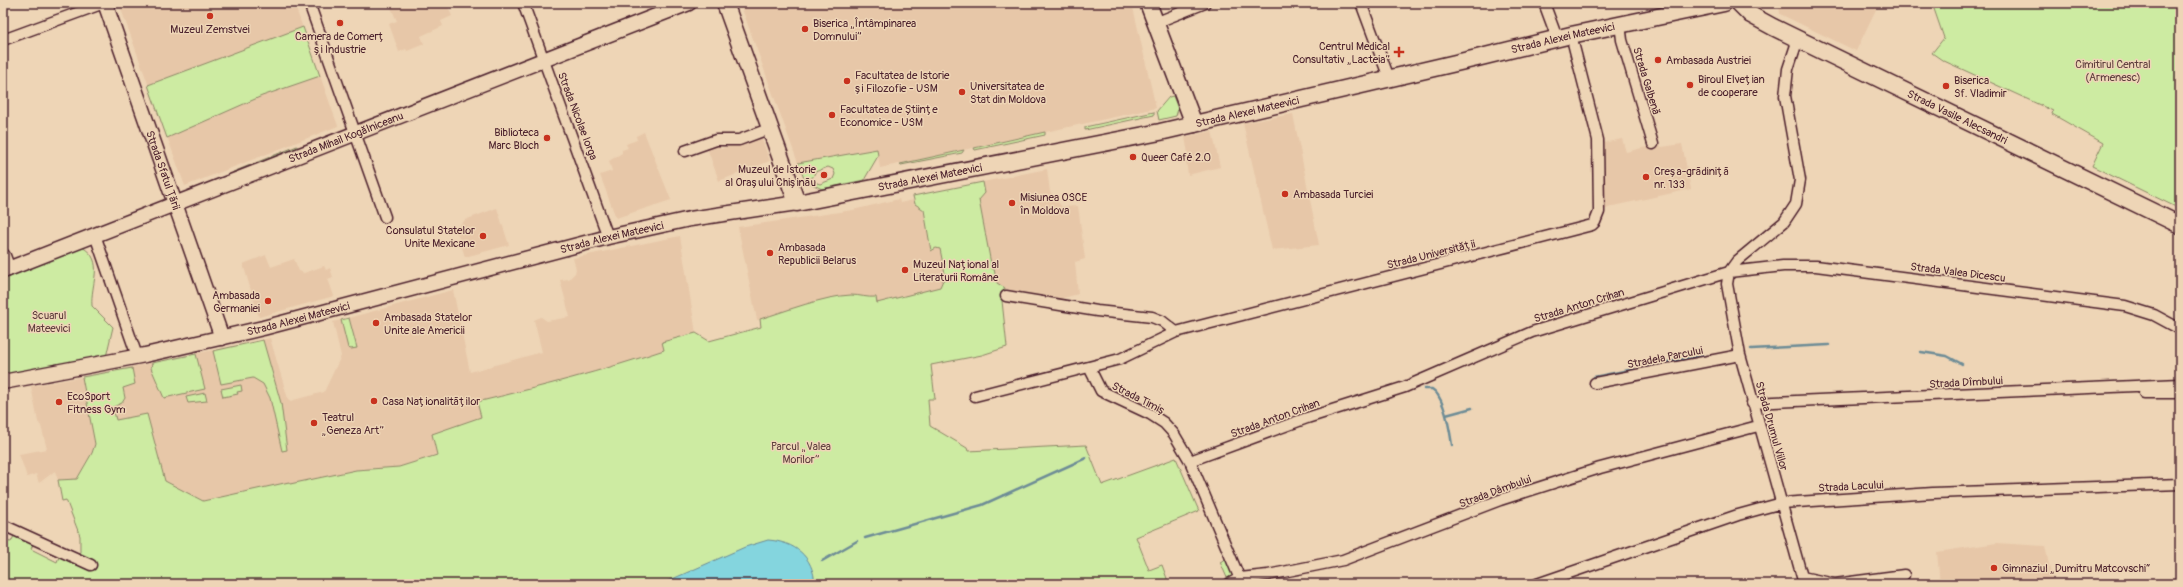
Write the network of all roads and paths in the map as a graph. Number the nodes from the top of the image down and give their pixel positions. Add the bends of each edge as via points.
1 (104, 3) edge
2 (309, 3) edge
3 (523, 3) edge
4 (689, 3) edge
5 (725, 3) edge
6 (1148, 3) edge
7 (1205, 3) edge
8 (1362, 3) edge
9 (1544, 3) edge
10 (1724, 3) edge
11 (1739, 3) edge
12 (1760, 3) edge
13 (1155, 23) junction
14 (1767, 23) junction
15 (1620, 24) junction
16 (1564, 36) junction
17 (1798, 39) junction
18 (3, 40) edge
19 (544, 59) junction
20 (1389, 78) junction
21 (1194, 124) junction
22 (771, 128) junction
23 (356, 133) junction
24 (1653, 144) dead end
25 (685, 151) dead end
26 (797, 202) junction
27 (176, 204) junction
28 (385, 216) dead end
29 (2180, 224) edge
30 (95, 235) junction
31 (608, 237) junction
32 (5, 265) edge
33 (1729, 272) junction
34 (1006, 296) dead end
35 (2180, 329) edge
36 (1176, 332) junction
37 (222, 338) junction
38 (1740, 355) junction
39 (137, 356) junction
40 (1089, 367) junction
41 (3, 382) edge
42 (1595, 383) dead end
43 (2180, 384) edge
44 (2180, 392) edge
45 (2144, 393) dead end
46 (975, 396) dead end
47 (1752, 403) junction
48 (1758, 426) junction
49 (1190, 461) junction
50 (2180, 484) edge
51 (1782, 502) junction
52 (3, 525) edge
53 (91, 565) dead end
54 (1904, 575) dead end
55 (1803, 580) edge
56 (1241, 581) edge
57 (1229, 584) edge
58 (1537, 584) edge

1 - 18 street
1 - 27 main road, Strada Sfatul Țării
2 - 23 street
3 - 19 street, Strada Nicolae Iorga
4 - 19 main road, Strada Mihail Kogălniceanu
5 - 22 main road
6 - 13 main road
7 - 13 street
8 - 20 street
9 - 16 street, Strada Universității
10 - 15 main road, Strada Alexei Mateevici
11 - 14 main road, Strada Vasile Alecsandri via 1751,15
12 - 14 main road via 1762,15
13 - 21 main road
14 - 17 main road, Strada Vasile Alecsandri
15 - 16 main road, Strada Alexei Mateevici
15 - 24 street, Strada Galbenă via 1622,40
16 - 20 main road, Strada Alexei Mateevici
16 - 36 street, Strada Universității via 1598,140 1599,212 1592,225
17 - 29 main road, Strada Vasile Alecsandri
17 - 33 street via 1788,69 1785,96 1800,180 1796,204 1784,222 1737,261
19 - 23 main road, Strada Mihail Kogălniceanu
19 - 31 street, Strada Nicolae Iorga
20 - 21 main road, Strada Alexei Mateevici
21 - 26 main road, Strada Alexei Mateevici via 1124,140
22 - 25 street via 738,140 716,140
22 - 26 main road
23 - 27 main road, Strada Mihail Kogălniceanu
23 - 28 street
26 - 31 main road, Strada Alexei Mateevici via 690,219
27 - 30 main road, Strada Mihail Kogălniceanu
27 - 37 main road, Strada Sfatul Țării
30 - 32 main road, Strada Mihail Kogălniceanu
30 - 39 street
31 - 37 main road, Strada Alexei Mateevici
33 - 35 street, Strada Valea Dicescu via 1783,266 1833,268 2125,306 2154,315
33 - 38 street, Strada Drumul Viilor via 1727,284
33 - 49 street, Strada Anton Crihan via 1532,332 1405,387 1307,418
34 - 36 street via 1152,317
36 - 40 street, Strada Universității via 1140,351
37 - 39 main road, Strada Alexei Mateevici
38 - 42 street, Stradela Parcului
38 - 47 street, Strada Drumul Viilor
39 - 41 main road, Strada Alexei Mateevici
40 - 46 street
40 - 49 street, Strada Timiș via 1101,391 1150,414 1170,428
43 - 47 street, Strada Dîmbului
44 - 45 street
47 - 48 street, Strada Drumul Viilor
48 - 51 street, Strada Drumul Viilor
48 - 56 street, Strada Dâmbului via 1600,468 1500,500 1344,560
49 - 56 street, Strada Timiș
50 - 51 street, Strada Lacului
51 - 55 street, Strada Drumul Viilor
51 - 58 street, Strada Lacului via 1738,514
52 - 53 street
54 - 55 street via 1835,584
56 - 57 street

